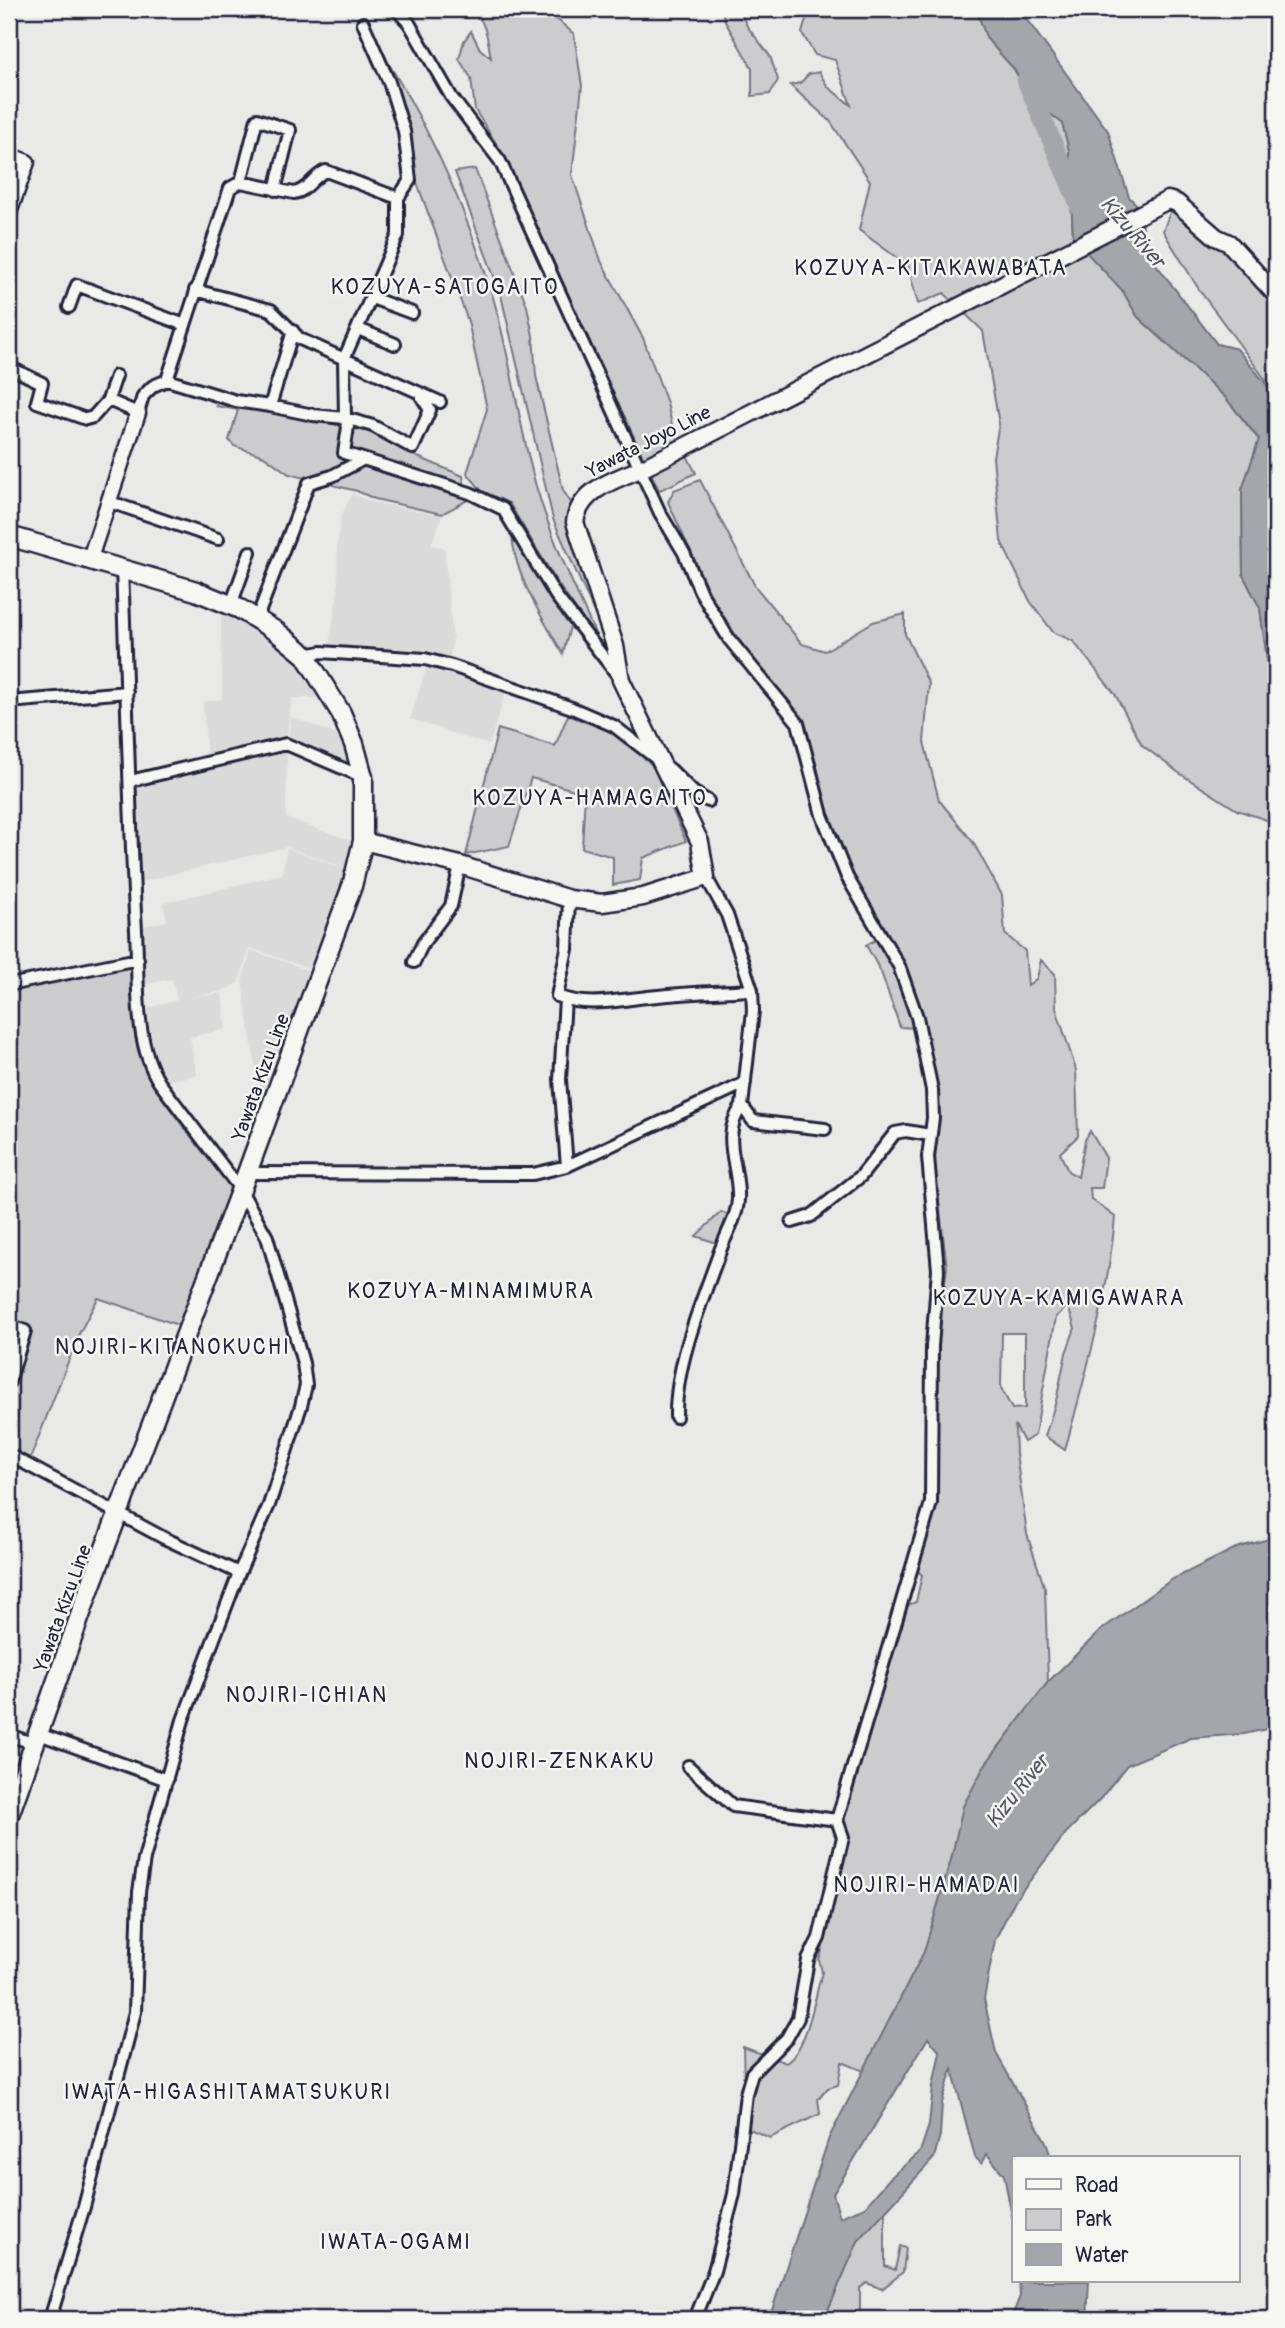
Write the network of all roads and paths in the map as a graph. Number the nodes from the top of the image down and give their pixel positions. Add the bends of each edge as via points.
1 (396, 9) edge
2 (363, 23) dead end
3 (9, 155) edge
4 (241, 182) junction
5 (275, 190) junction
6 (398, 198) junction
7 (9, 213) edge
8 (195, 290) junction
9 (1276, 295) edge
10 (372, 298) junction
11 (69, 307) dead end
12 (412, 313) dead end
13 (185, 325) junction
14 (358, 329) junction
15 (293, 331) junction
16 (395, 344) dead end
17 (344, 359) junction
18 (9, 367) edge
19 (116, 376) dead end
20 (167, 380) junction
21 (421, 394) junction
22 (108, 400) junction
23 (440, 402) dead end
24 (270, 405) junction
25 (138, 413) junction
26 (345, 418) junction
27 (362, 460) junction
28 (643, 468) junction
29 (110, 502) junction
30 (9, 536) edge
31 (218, 538) dead end
32 (250, 552) dead end
33 (90, 558) junction
34 (122, 569) junction
35 (231, 605) junction
36 (257, 618) junction
37 (305, 655) junction
38 (621, 680) junction
39 (127, 692) junction
40 (9, 702) edge
41 (658, 759) junction
42 (363, 777) junction
43 (130, 781) junction
44 (708, 802) dead end
45 (363, 841) junction
46 (460, 864) junction
47 (706, 877) junction
48 (569, 899) junction
49 (138, 959) junction
50 (414, 962) dead end
51 (9, 985) edge
52 (752, 990) junction
53 (565, 999) junction
54 (746, 1083) junction
55 (742, 1106) junction
56 (825, 1129) dead end
57 (930, 1135) junction
58 (567, 1166) junction
59 (243, 1181) junction
60 (792, 1222) dead end
61 (9, 1325) edge
62 (9, 1382) edge
63 (676, 1417) dead end
64 (9, 1455) edge
65 (119, 1514) junction
66 (239, 1573) junction
67 (9, 1735) edge
68 (37, 1739) junction
69 (688, 1766) dead end
70 (167, 1780) junction
71 (9, 1815) edge
72 (837, 1820) junction
73 (50, 2319) edge
74 (695, 2319) edge

1 - 28 street via 409,23 452,98 500,161
2 - 6 street via 404,131 410,180
3 - 7 street via 27,162
4 - 5 street
4 - 5 street via 257,119 290,130
4 - 8 street via 230,188
5 - 6 street via 300,192 326,172
6 - 10 street via 398,235
8 - 13 street
8 - 15 street via 271,310
9 - 28 main road, Yawata Joyo Line via 1229,243 1168,200
10 - 12 street
10 - 14 street
11 - 13 street via 77,285
13 - 20 street
14 - 16 street
14 - 17 street
15 - 17 street via 300,339
15 - 24 street
17 - 21 street
17 - 26 street
18 - 22 street via 42,383 37,402 86,419
19 - 22 street
20 - 24 street via 211,396
20 - 25 street via 143,396
21 - 23 street
21 - 26 street via 430,410 414,448 373,426
22 - 25 street
24 - 26 street
25 - 29 street
26 - 27 street via 344,453
27 - 36 street via 309,482
27 - 38 street via 470,493 503,509 556,596
28 - 38 main road, Yawata Joyo Line via 598,488 576,510 575,522 615,646
28 - 57 street via 660,513 729,639 798,723 822,815 847,877 898,966 917,1017 932,1090
29 - 31 street
29 - 33 street
30 - 33 main road, Yawata Kizu Line
32 - 35 street
33 - 34 main road, Yawata Kizu Line
34 - 35 main road, Yawata Kizu Line
34 - 39 street
35 - 36 main road, Yawata Kizu Line
36 - 37 main road, Yawata Kizu Line
37 - 41 street via 399,657 452,666 614,726
37 - 42 main road, Yawata Kizu Line via 341,713
38 - 41 main road, Yawata Joyo Line
39 - 40 street
39 - 43 street
41 - 44 street
41 - 47 main road, Yawata Joyo Line via 700,842
42 - 43 street via 286,744
42 - 45 main road, Yawata Kizu Line
43 - 49 street
45 - 46 main road
45 - 59 main road, Yawata Kizu Line via 352,886
46 - 48 main road
46 - 50 street via 451,906 422,943
47 - 48 main road via 643,897 603,902
47 - 52 street via 727,915
48 - 53 street via 567,949 557,996
49 - 51 street
49 - 59 street via 142,1043 151,1069 168,1096
52 - 53 street via 599,1003
52 - 54 street
53 - 58 street via 560,1080
54 - 55 street
54 - 58 street
55 - 56 street via 753,1121
55 - 63 street via 730,1131 738,1200 734,1220 688,1346
57 - 60 street via 895,1133 862,1176 811,1216
57 - 72 street via 938,1270 932,1346 931,1503
58 - 59 street via 533,1174
59 - 65 main road, Yawata Kizu Line
59 - 66 street via 267,1237 306,1385 269,1505
61 - 62 street via 25,1331
64 - 65 street
65 - 66 street
65 - 68 main road, Yawata Kizu Line
66 - 70 street via 183,1720
67 - 68 street
68 - 70 street
68 - 71 main road, Yawata Kizu Line
69 - 72 street via 733,1806
70 - 73 street via 139,1892 135,2012
72 - 74 street via 843,1837 819,1938 808,1960 798,2018 787,2038 752,2073 734,2193 714,2271

